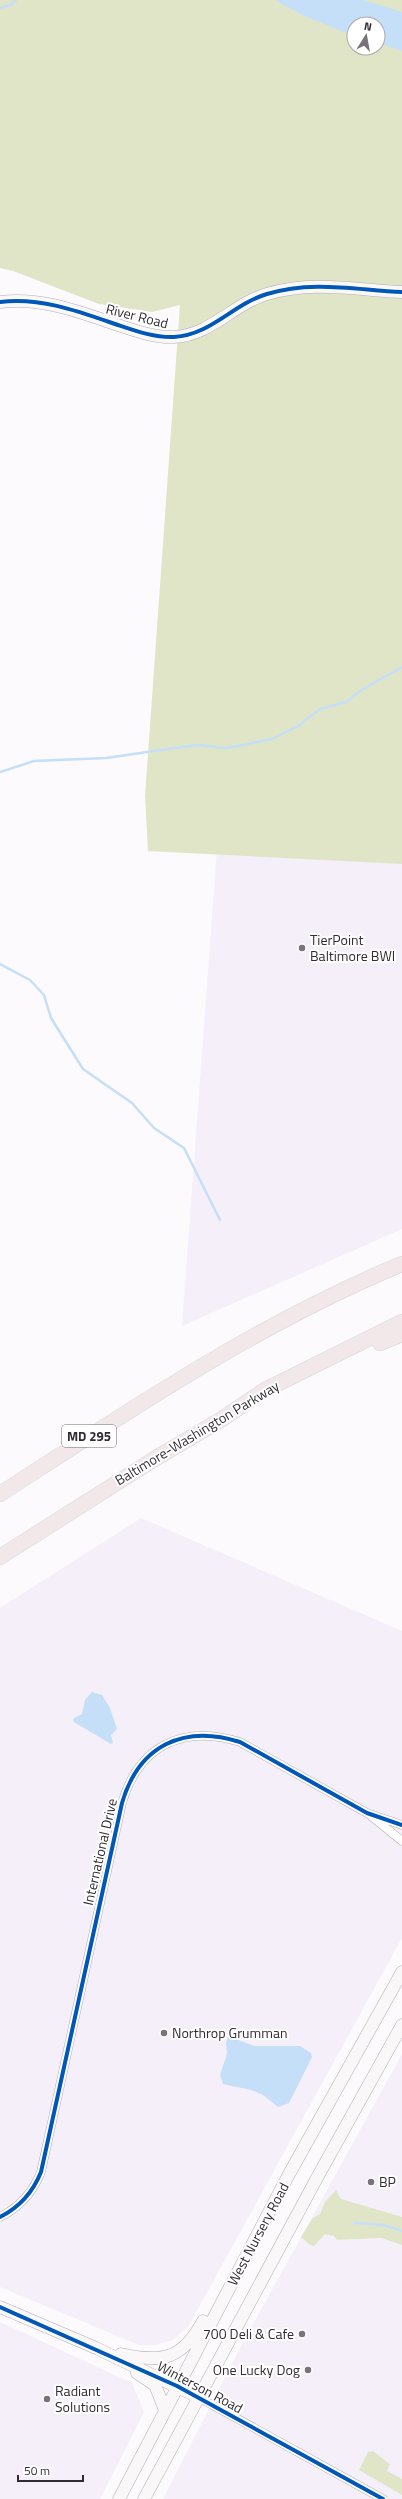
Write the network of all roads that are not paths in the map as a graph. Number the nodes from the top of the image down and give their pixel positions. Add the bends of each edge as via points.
1 (402, 292) edge
2 (0, 302) edge
3 (402, 1254) edge
4 (402, 1264) edge
5 (402, 1322) edge
6 (261, 1332) junction
7 (402, 1334) edge
8 (219, 1421) junction
9 (0, 1494) edge
10 (0, 1557) edge
11 (367, 1813) junction
12 (402, 1825) edge
13 (402, 1841) edge
14 (402, 1972) edge
15 (402, 2025) edge
16 (0, 2217) edge
17 (224, 2298) junction
18 (0, 2307) edge
19 (96, 2348) junction
20 (114, 2356) junction
21 (177, 2386) junction
22 (198, 2397) junction
23 (165, 2410) junction
24 (119, 2499) edge
25 (144, 2499) edge
26 (384, 2499) edge

1 - 2 main road, River Road via 339,286 286,289 265,294 206,329 173,337 131,329 62,307 37,302
3 - 6 highway via 325,1292
4 - 6 highway, MD 295
5 - 8 highway, Baltimore-Washington Parkway via 265,1390
6 - 9 highway, MD 295 via 164,1388
7 - 8 highway via 351,1354
8 - 10 highway, Baltimore-Washington Parkway
11 - 12 street, International Drive
11 - 13 street, International Drive
11 - 16 street, International Drive via 240,1742 219,1736 184,1736 166,1744 141,1763 127,1784 122,1803 41,2172 34,2189 21,2203
14 - 17 main road, West Nursery Road via 288,2176
15 - 22 main road, West Nursery Road
17 - 19 main road via 208,2311 188,2345 177,2352 145,2359
17 - 21 main road, West Nursery Road
18 - 19 main road, Winterson Road
19 - 20 main road, Winterson Road
20 - 21 main road, Winterson Road
20 - 23 main road via 154,2385
21 - 22 main road, Winterson Road
21 - 23 main road, West Nursery Road
22 - 25 main road, West Nursery Road
22 - 26 street, Winterson Road
23 - 24 main road, West Nursery Road

